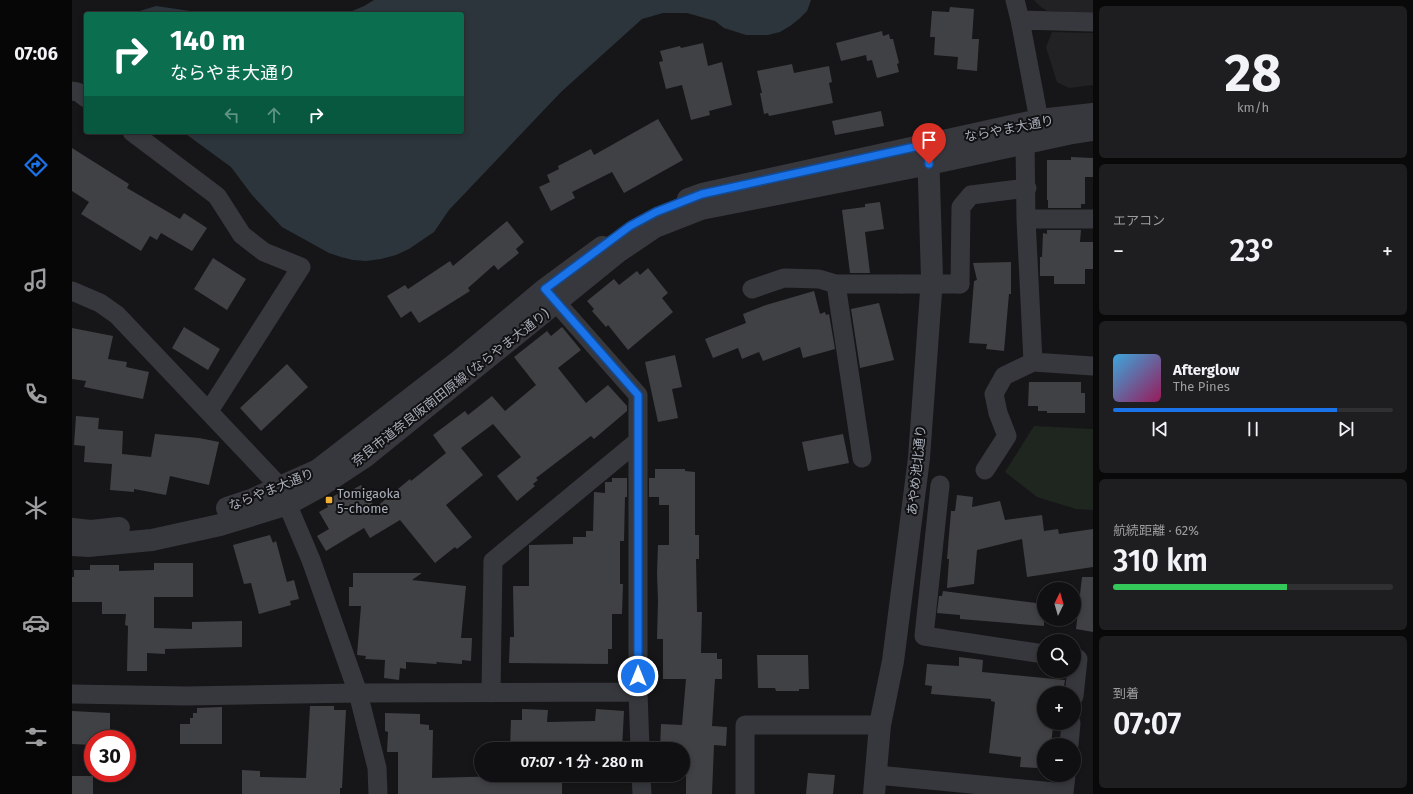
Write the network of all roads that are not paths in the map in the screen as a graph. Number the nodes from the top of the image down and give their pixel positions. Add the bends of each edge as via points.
1 (1015, 0) edge
2 (1020, 20) junction
3 (1093, 22) edge
4 (72, 91) edge
5 (84, 96) edge
6 (1093, 114) edge
7 (1039, 120) junction
8 (1093, 130) edge
9 (135, 134) edge
10 (1025, 142) junction
11 (929, 154) junction
12 (1027, 188) junction
13 (1026, 219) junction
14 (1093, 219) edge
15 (836, 284) junction
16 (752, 289) dead end
17 (72, 291) edge
18 (551, 296) junction
19 (1033, 362) junction
20 (1093, 366) edge
21 (209, 411) junction
22 (638, 441) junction
23 (862, 458) dead end
24 (985, 470) dead end
25 (940, 485) dead end
26 (284, 495) junction
27 (72, 529) edge
28 (72, 545) edge
29 (1037, 653) edge
30 (1082, 659) edge
31 (1076, 686) edge
32 (638, 692) junction
33 (358, 693) junction
34 (72, 694) edge
35 (490, 694) junction
36 (880, 726) junction
37 (640, 742) edge
38 (641, 782) edge
39 (876, 785) edge
40 (1067, 787) edge
41 (378, 794) edge
42 (642, 794) edge
43 (745, 794) edge

1 - 2 street
2 - 3 street
2 - 7 street
4 - 5 street
6 - 7 street, ならやま大通り
7 - 10 street
7 - 11 street, ならやま大通り
8 - 10 street
9 - 21 street via 217,196 242,235 264,252 301,268
10 - 11 street
10 - 12 street
11 - 18 street, ならやま大通り via 702,194 656,212 630,226
11 - 36 street, あやめ池北通り via 932,278 919,458 893,661
12 - 13 street
12 - 15 street, bridge via 971,195 961,207 960,284
13 - 14 street
13 - 19 street
15 - 16 street via 819,279 784,278
15 - 23 street
17 - 21 street via 100,303 117,315
18 - 22 street via 638,395
18 - 26 street, ならやま大通り via 459,361
19 - 20 street
19 - 24 street via 1004,376 994,394 1007,436
21 - 26 street
22 - 32 street
22 - 35 street via 493,561
25 - 29 street via 924,636
26 - 27 street, ならやま大通り via 251,500 210,513 152,525 91,531
26 - 28 street via 220,525 152,540
26 - 33 street via 311,560
30 - 31 street
32 - 35 street
32 - 37 street
33 - 34 street via 187,696
33 - 35 street
33 - 41 street via 377,768
36 - 39 street, あやめ池北通り
36 - 43 street via 745,725
38 - 42 street
39 - 40 street

